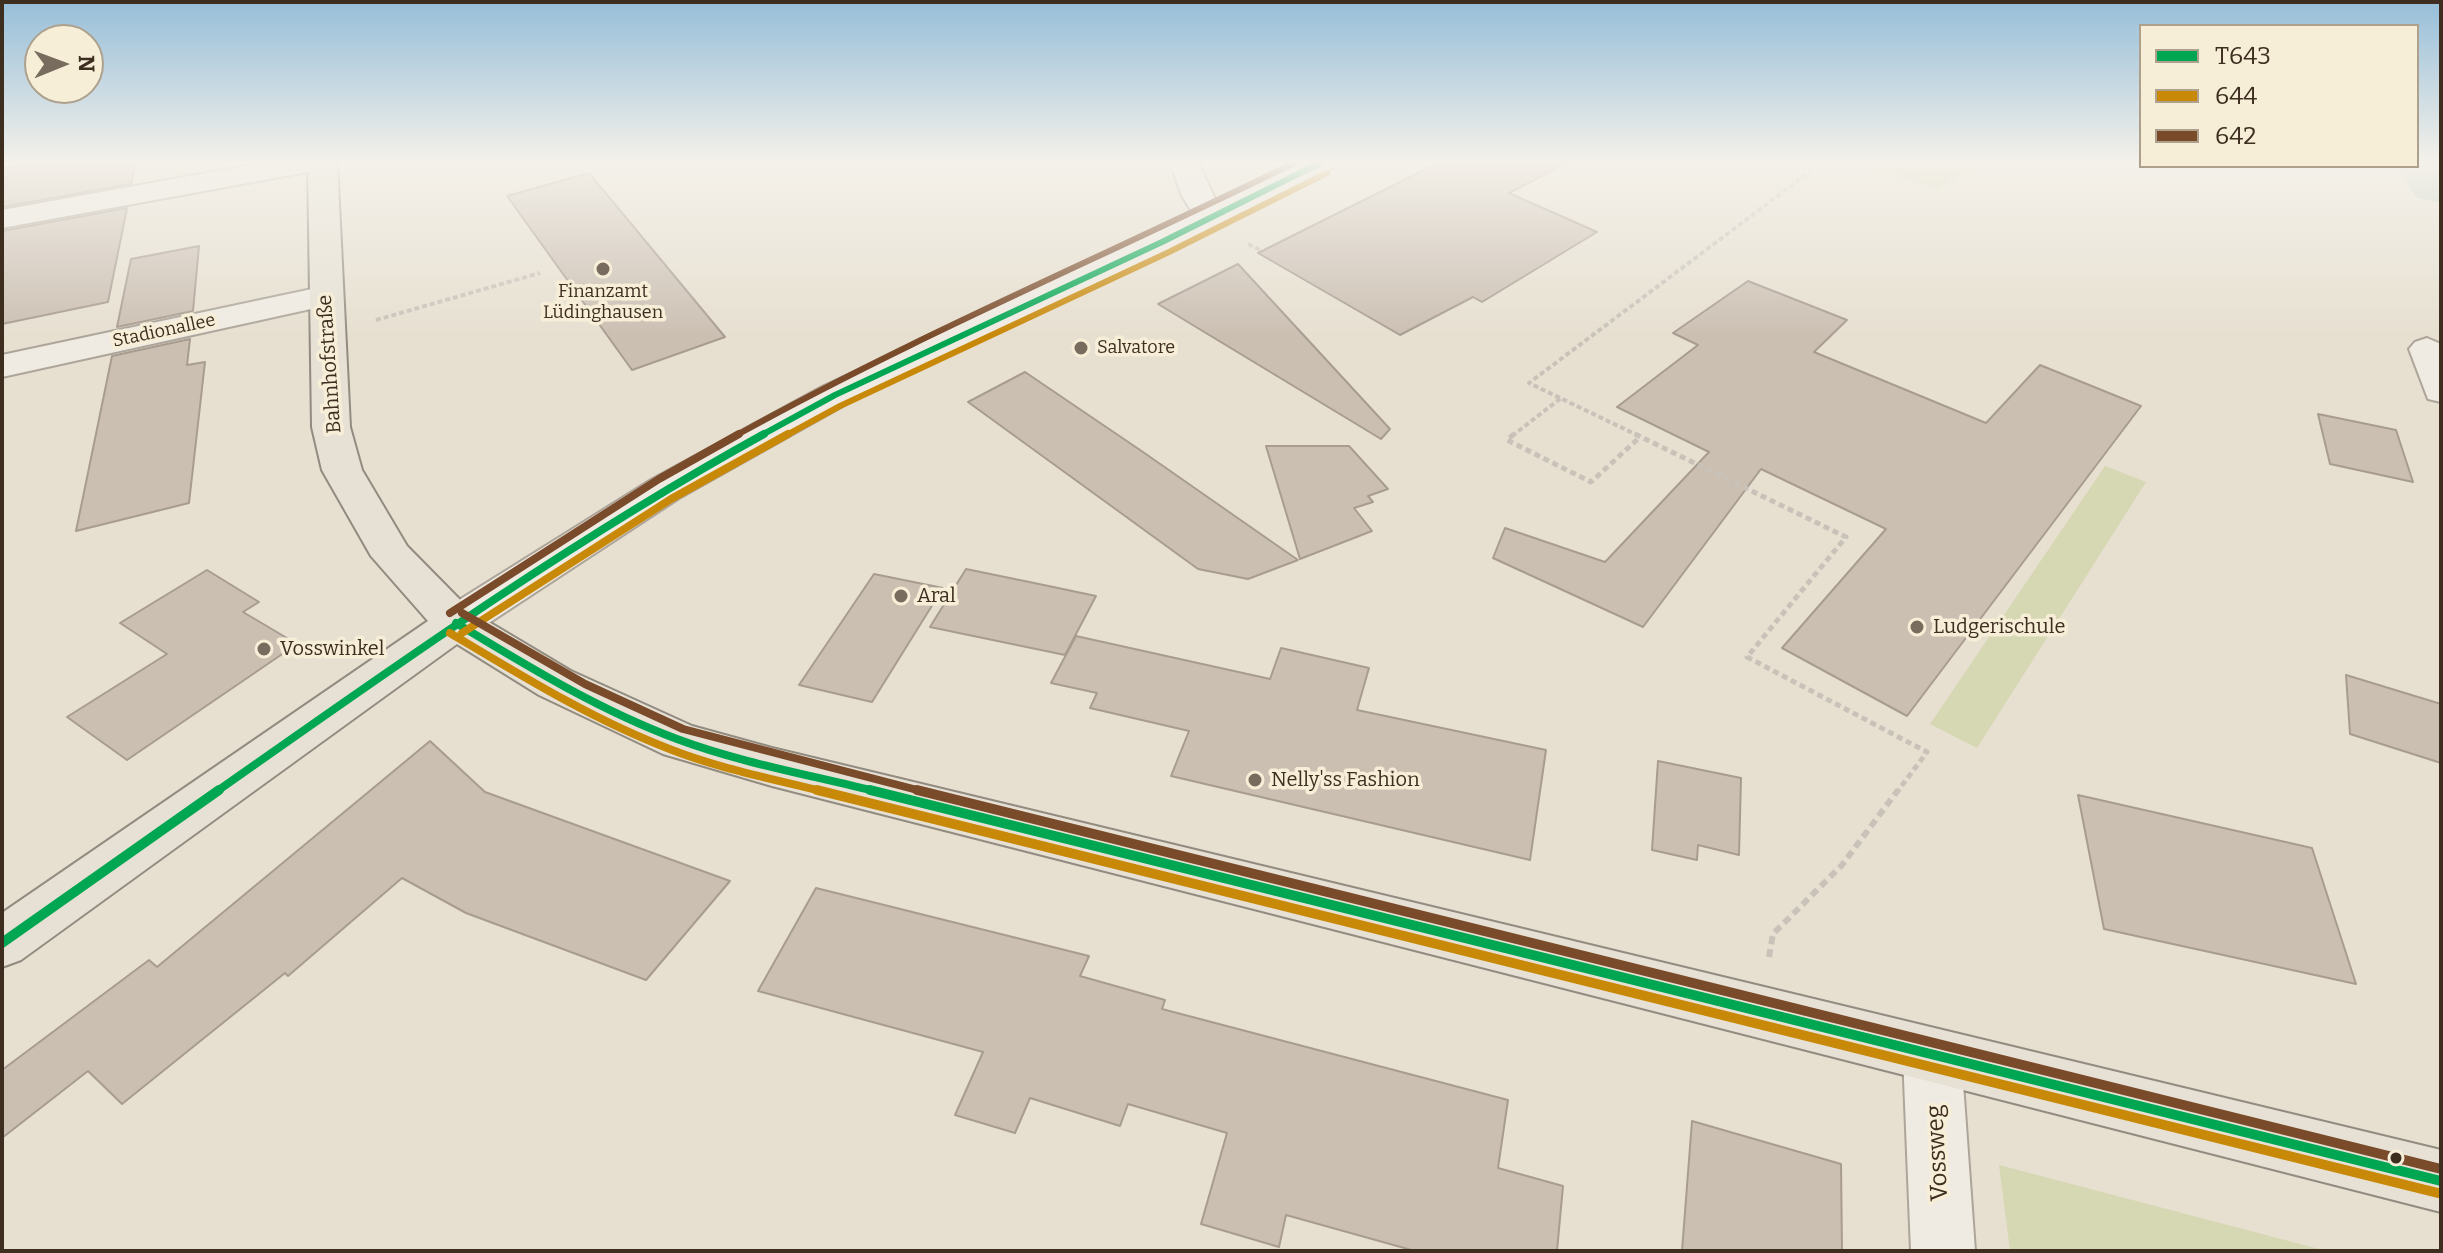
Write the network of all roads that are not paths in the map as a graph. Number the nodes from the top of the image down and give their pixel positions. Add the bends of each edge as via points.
1 (324, 220) edge
2 (1205, 220) edge
3 (326, 296) junction
4 (2427, 349) dead end
5 (2, 366) edge
6 (2441, 391) edge
7 (456, 623) junction
8 (2, 943) edge
9 (1932, 1055) junction
10 (2441, 1181) edge
11 (1943, 1251) edge

1 - 3 main road, Bahnhofstraße
2 - 7 street via 835,395 665,489
3 - 5 street, Stadionallee
3 - 7 main road, Bahnhofstraße via 331,427 342,470 392,556
4 - 6 street
7 - 8 main road
7 - 9 main road, Bahnhofstraße via 555,683 680,741
9 - 10 main road, Bahnhofstraße
9 - 11 street, Vossweg

